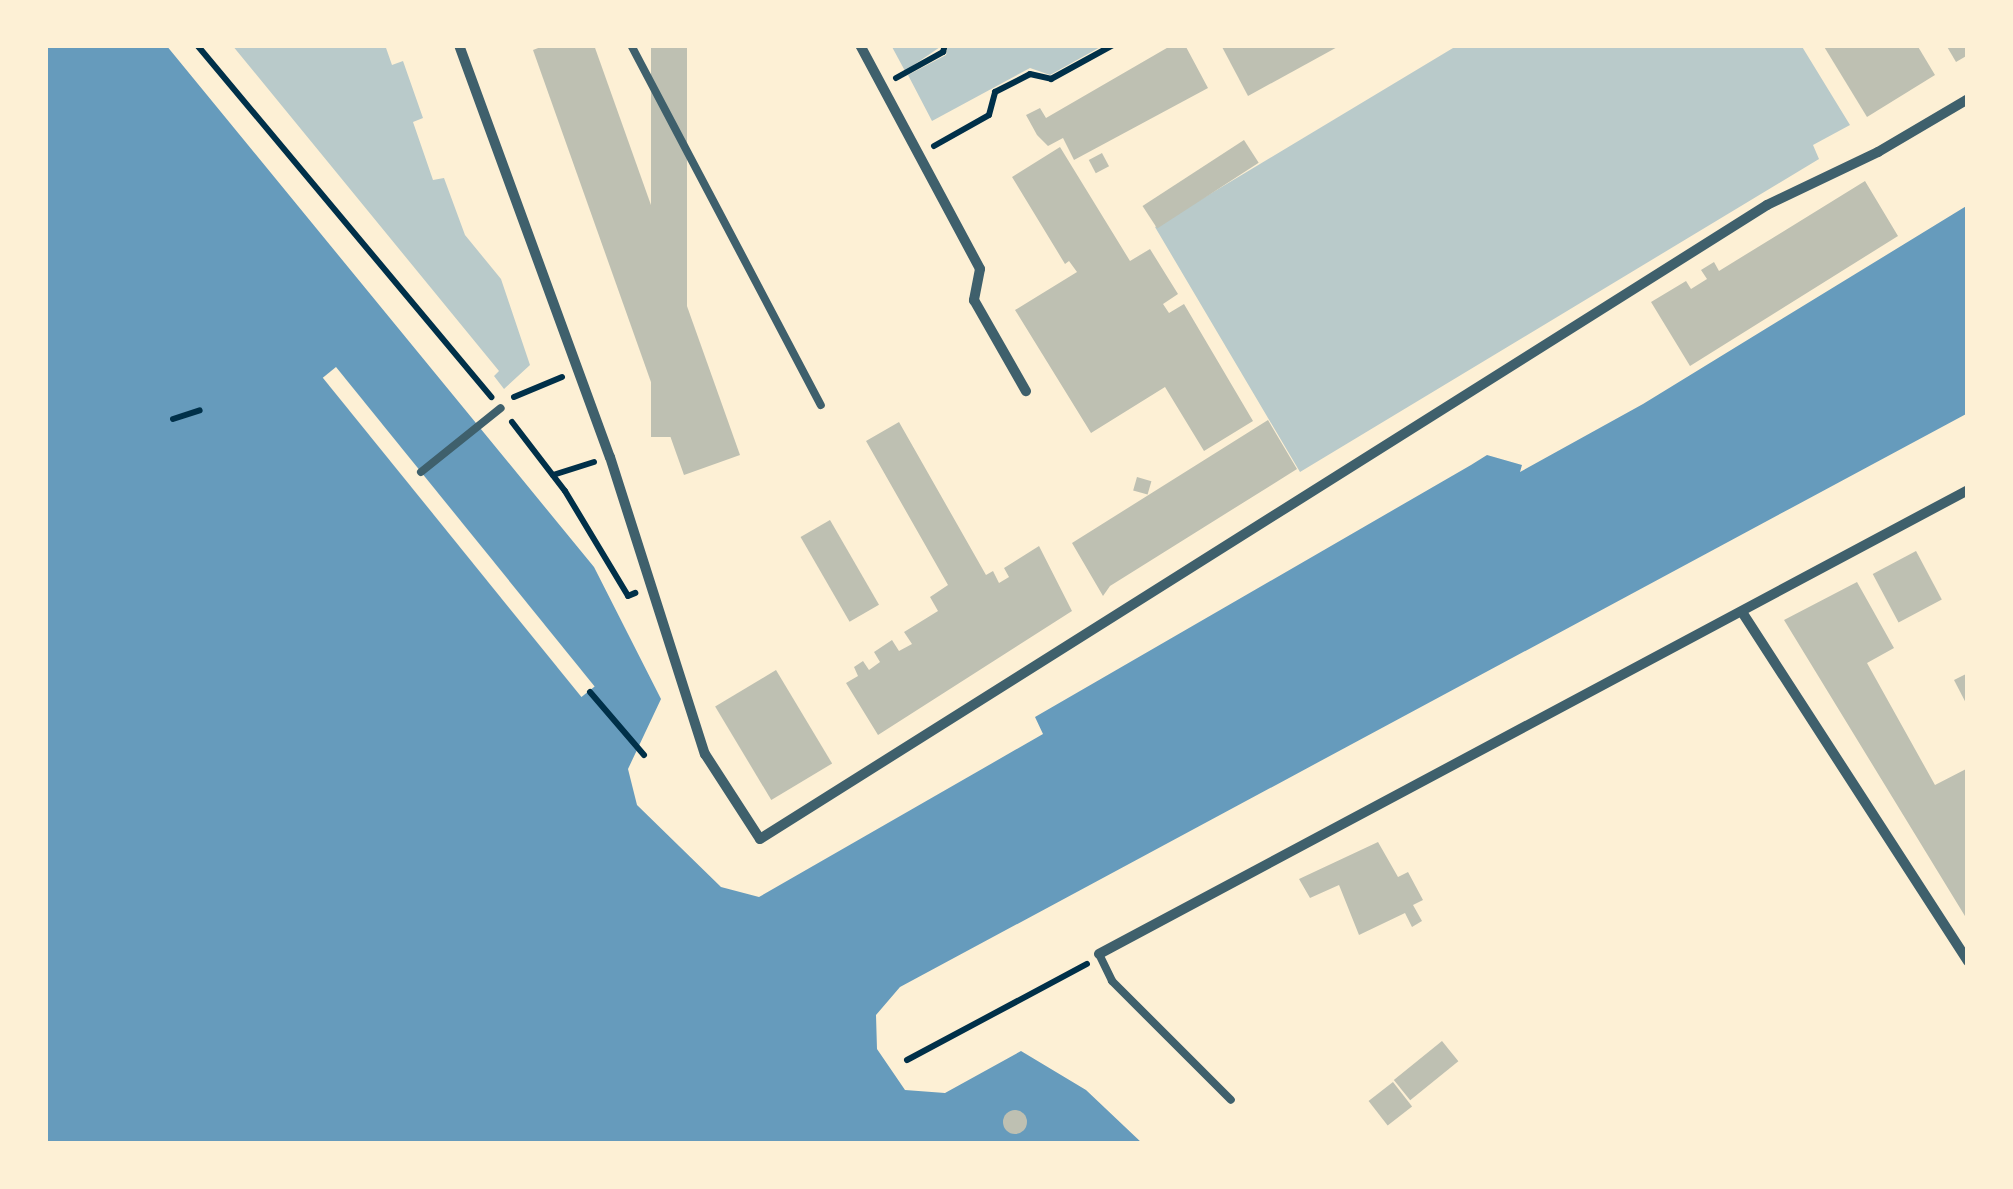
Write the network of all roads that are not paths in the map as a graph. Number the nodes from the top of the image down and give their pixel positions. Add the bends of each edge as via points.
1 (459, 45) edge
2 (631, 45) edge
3 (860, 45) edge
4 (1968, 99) edge
5 (1026, 391) dead end
6 (821, 404) dead end
7 (501, 408) road end
8 (421, 472) dead end
9 (1968, 490) edge
10 (1742, 612) junction
11 (1099, 954) joint
12 (1968, 961) edge
13 (1231, 1100) dead end

1 - 4 street via 654,586 705,754 760,839 1750,216
2 - 6 lane
3 - 5 street via 980,268 974,300
7 - 8 lane
9 - 10 street
10 - 11 street
10 - 12 street
11 - 13 lane via 1112,980

